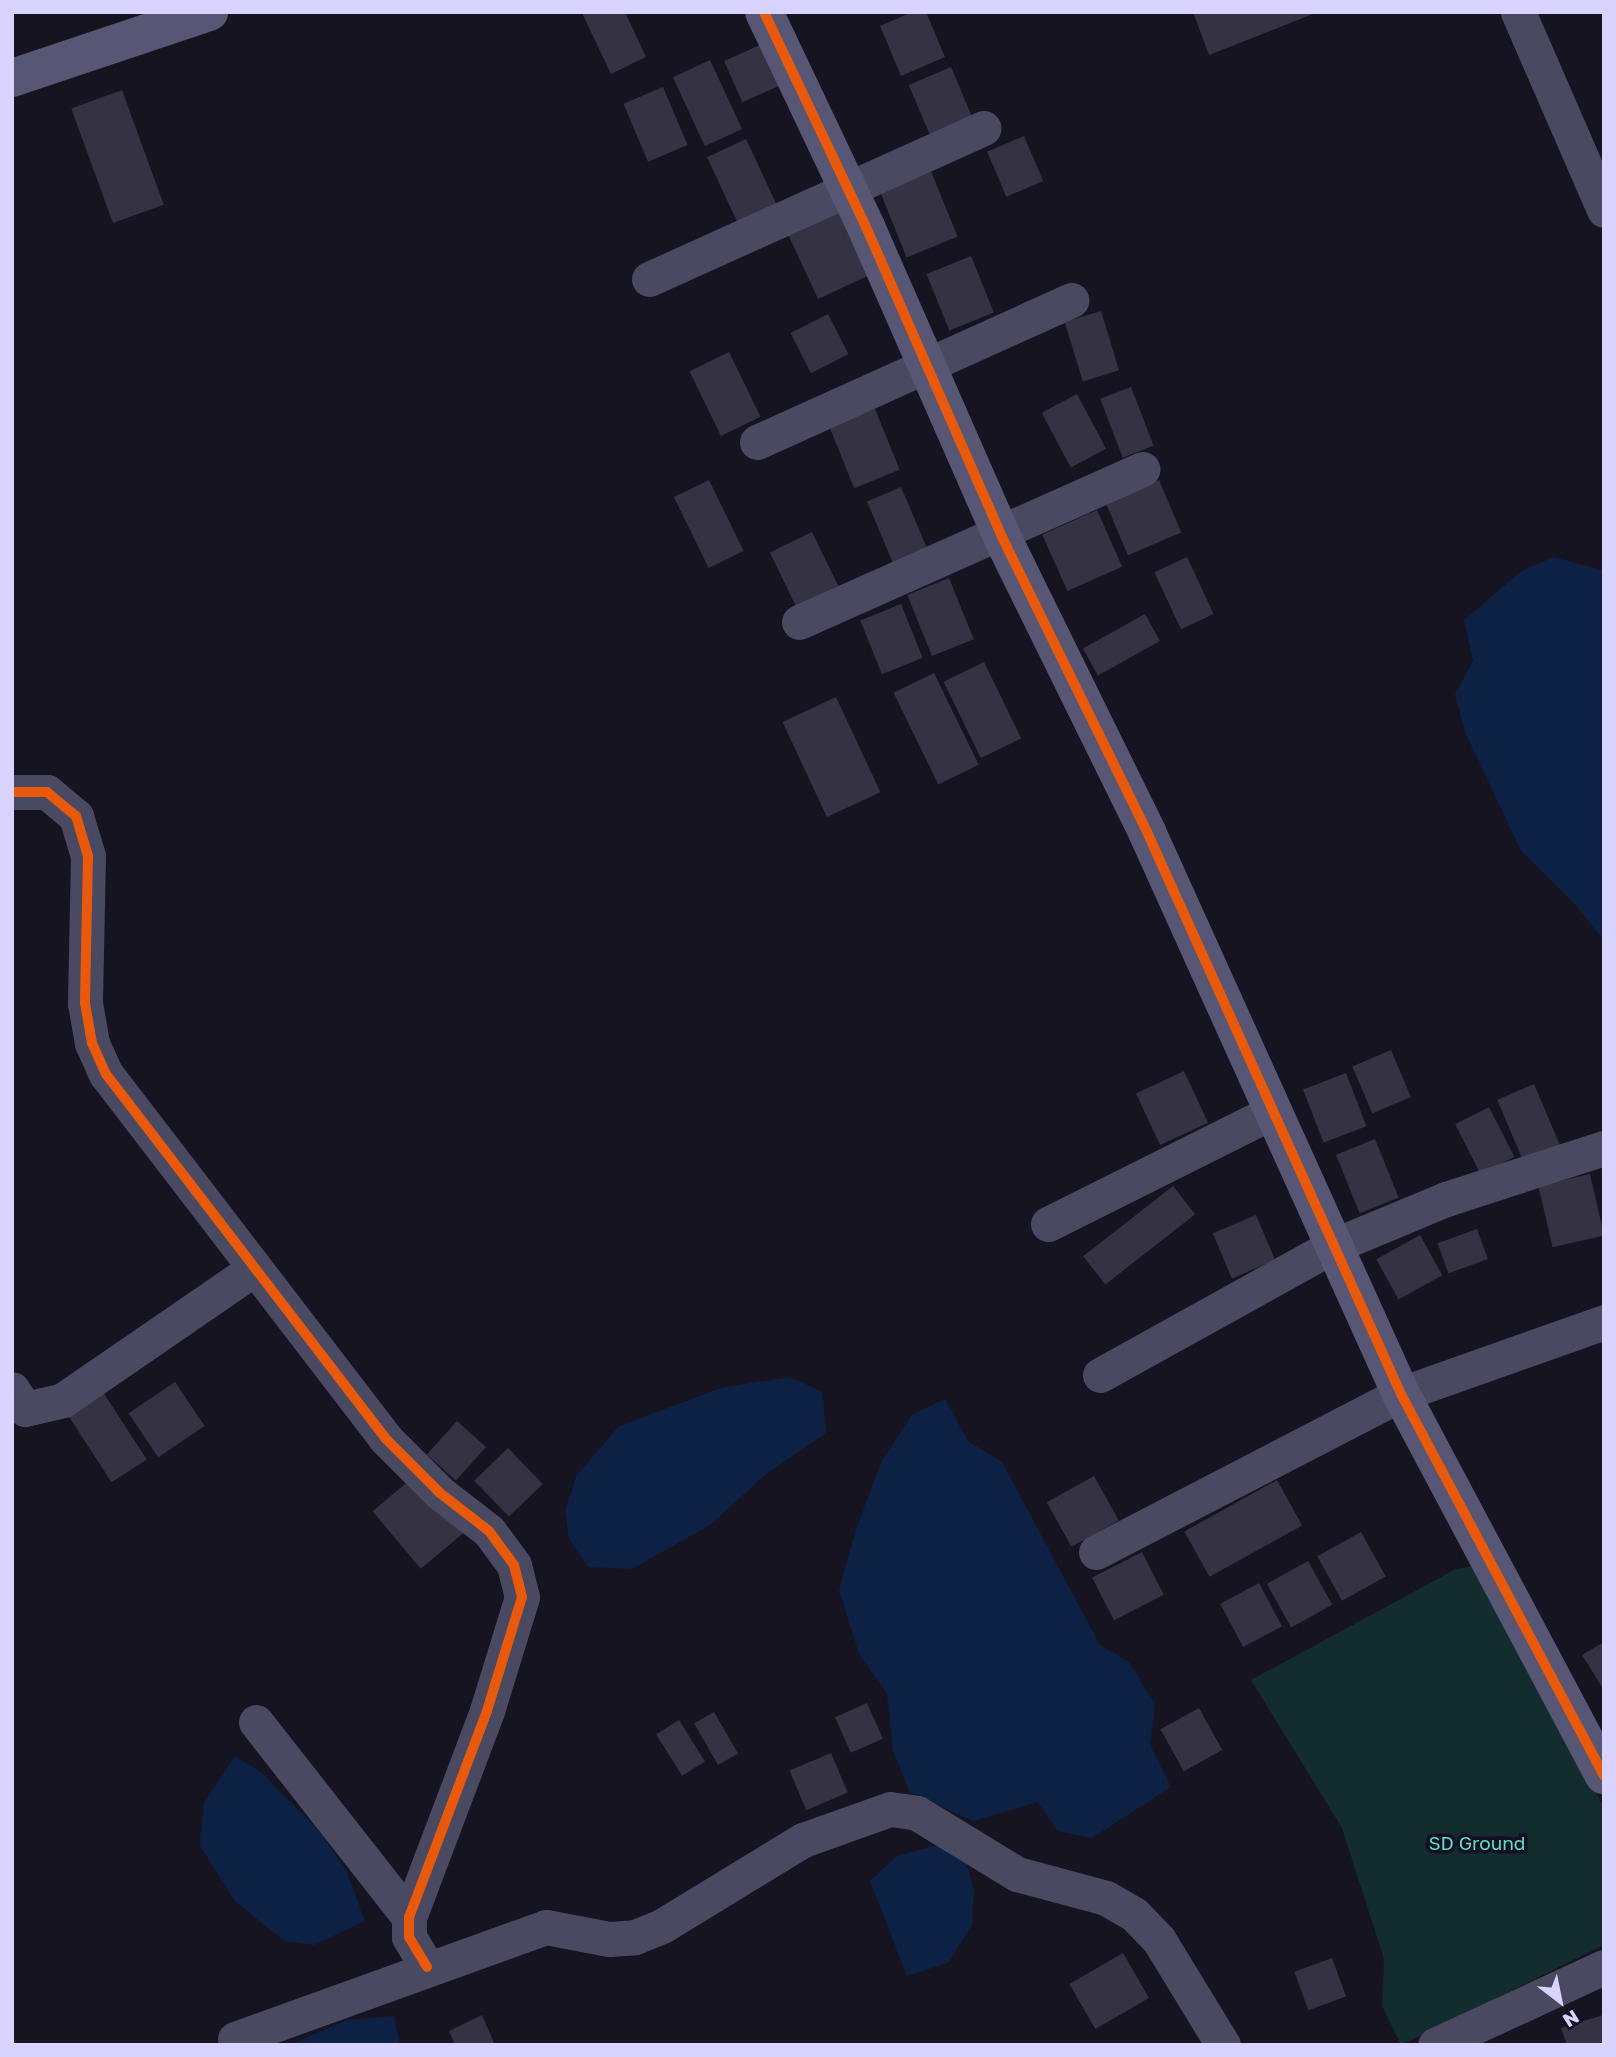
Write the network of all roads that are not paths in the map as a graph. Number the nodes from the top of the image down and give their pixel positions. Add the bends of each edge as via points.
1 (209, 12) edge
2 (764, 12) edge
3 (1518, 12) edge
4 (12, 78) edge
5 (984, 128) dead end
6 (848, 188) junction
7 (1604, 210) edge
8 (649, 279) dead end
9 (1072, 300) dead end
10 (927, 367) junction
11 (757, 442) dead end
12 (1142, 469) dead end
13 (999, 530) junction
14 (799, 622) dead end
15 (12, 792) edge
16 (1272, 1112) junction
17 (1604, 1148) edge
18 (1048, 1224) dead end
19 (1333, 1246) junction
20 (255, 1268) junction
21 (1604, 1322) edge
22 (1100, 1375) dead end
23 (12, 1389) edge
24 (1401, 1394) junction
25 (1096, 1552) dead end
26 (256, 1723) dead end
27 (1604, 1775) edge
28 (409, 1917) junction
29 (428, 1967) junction
30 (1604, 1967) edge
31 (235, 2039) dead end
32 (1223, 2045) edge
33 (1435, 2045) edge

1 - 4 street
2 - 6 street
3 - 7 street
5 - 6 street
6 - 8 street
6 - 10 street
9 - 10 street
10 - 11 street
10 - 13 street
12 - 13 street
13 - 14 street
13 - 16 street via 1147,832
15 - 20 street via 47,792 76,816 88,856 85,1003 92,1043 106,1074
16 - 18 street
16 - 19 street
17 - 19 street via 1446,1199
19 - 22 street
19 - 24 street
20 - 23 street via 63,1400 25,1409
20 - 28 street via 385,1438 440,1493 489,1531 514,1565 522,1597 487,1711
21 - 24 street
24 - 25 street
24 - 27 street
26 - 28 street
28 - 29 street via 410,1937
29 - 31 street
29 - 32 street via 546,1927 609,1940 635,1937 662,1926 803,1840 890,1809 917,1813 1017,1874 1106,1898 1135,1914 1159,1940
30 - 33 street

